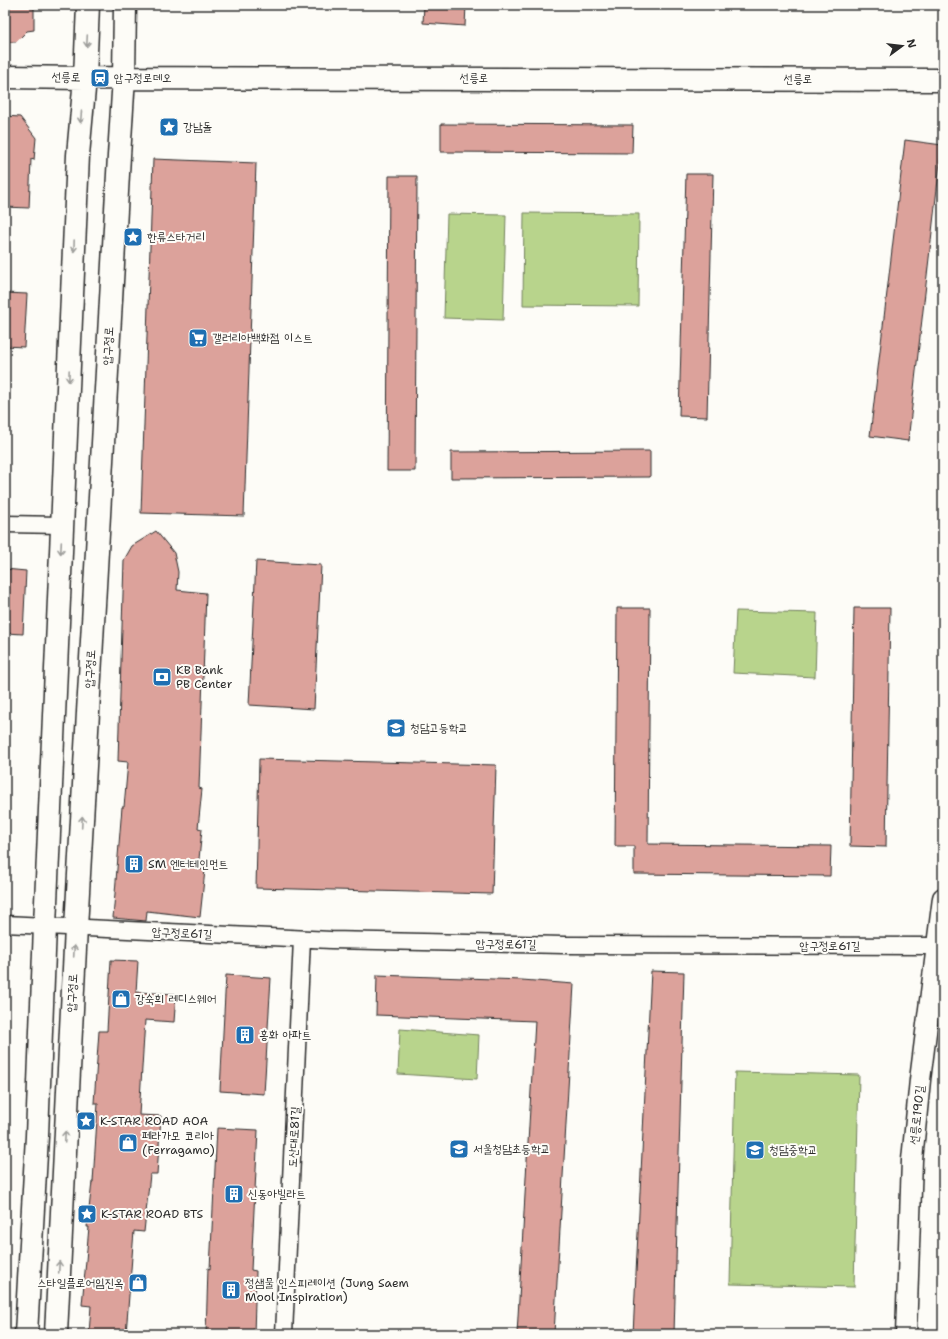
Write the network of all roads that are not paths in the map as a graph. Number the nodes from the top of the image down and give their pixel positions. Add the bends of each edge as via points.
1 (88, 5) edge
2 (125, 5) edge
3 (5, 76) edge
4 (124, 77) junction
5 (85, 78) junction
6 (943, 80) edge
7 (5, 524) edge
8 (62, 525) junction
9 (943, 898) edge
10 (5, 924) edge
11 (45, 926) junction
12 (76, 928) junction
13 (302, 939) junction
14 (937, 946) junction
15 (26, 1334) edge
16 (56, 1334) edge
17 (284, 1334) edge
18 (906, 1334) edge

1 -> 5 main road
2 - 4 main road, 압구정로
3 - 5 main road, 선릉로
4 - 5 main road, 선릉로
4 - 6 main road, 선릉로
12 -> 4 main road, 압구정로
5 -> 8 main road via 78,155
7 - 8 street
8 -> 11 main road
9 - 14 street, 선릉로190길
10 - 11 street, 압구정로61길
11 - 12 street, 압구정로61길
11 - 15 main road
12 - 13 street, 압구정로61길
16 -> 12 main road, 압구정로
13 - 14 street, 압구정로61길 via 572,945
13 - 17 street, 도산대로81길
14 - 18 street, 선릉로190길 via 912,1160

